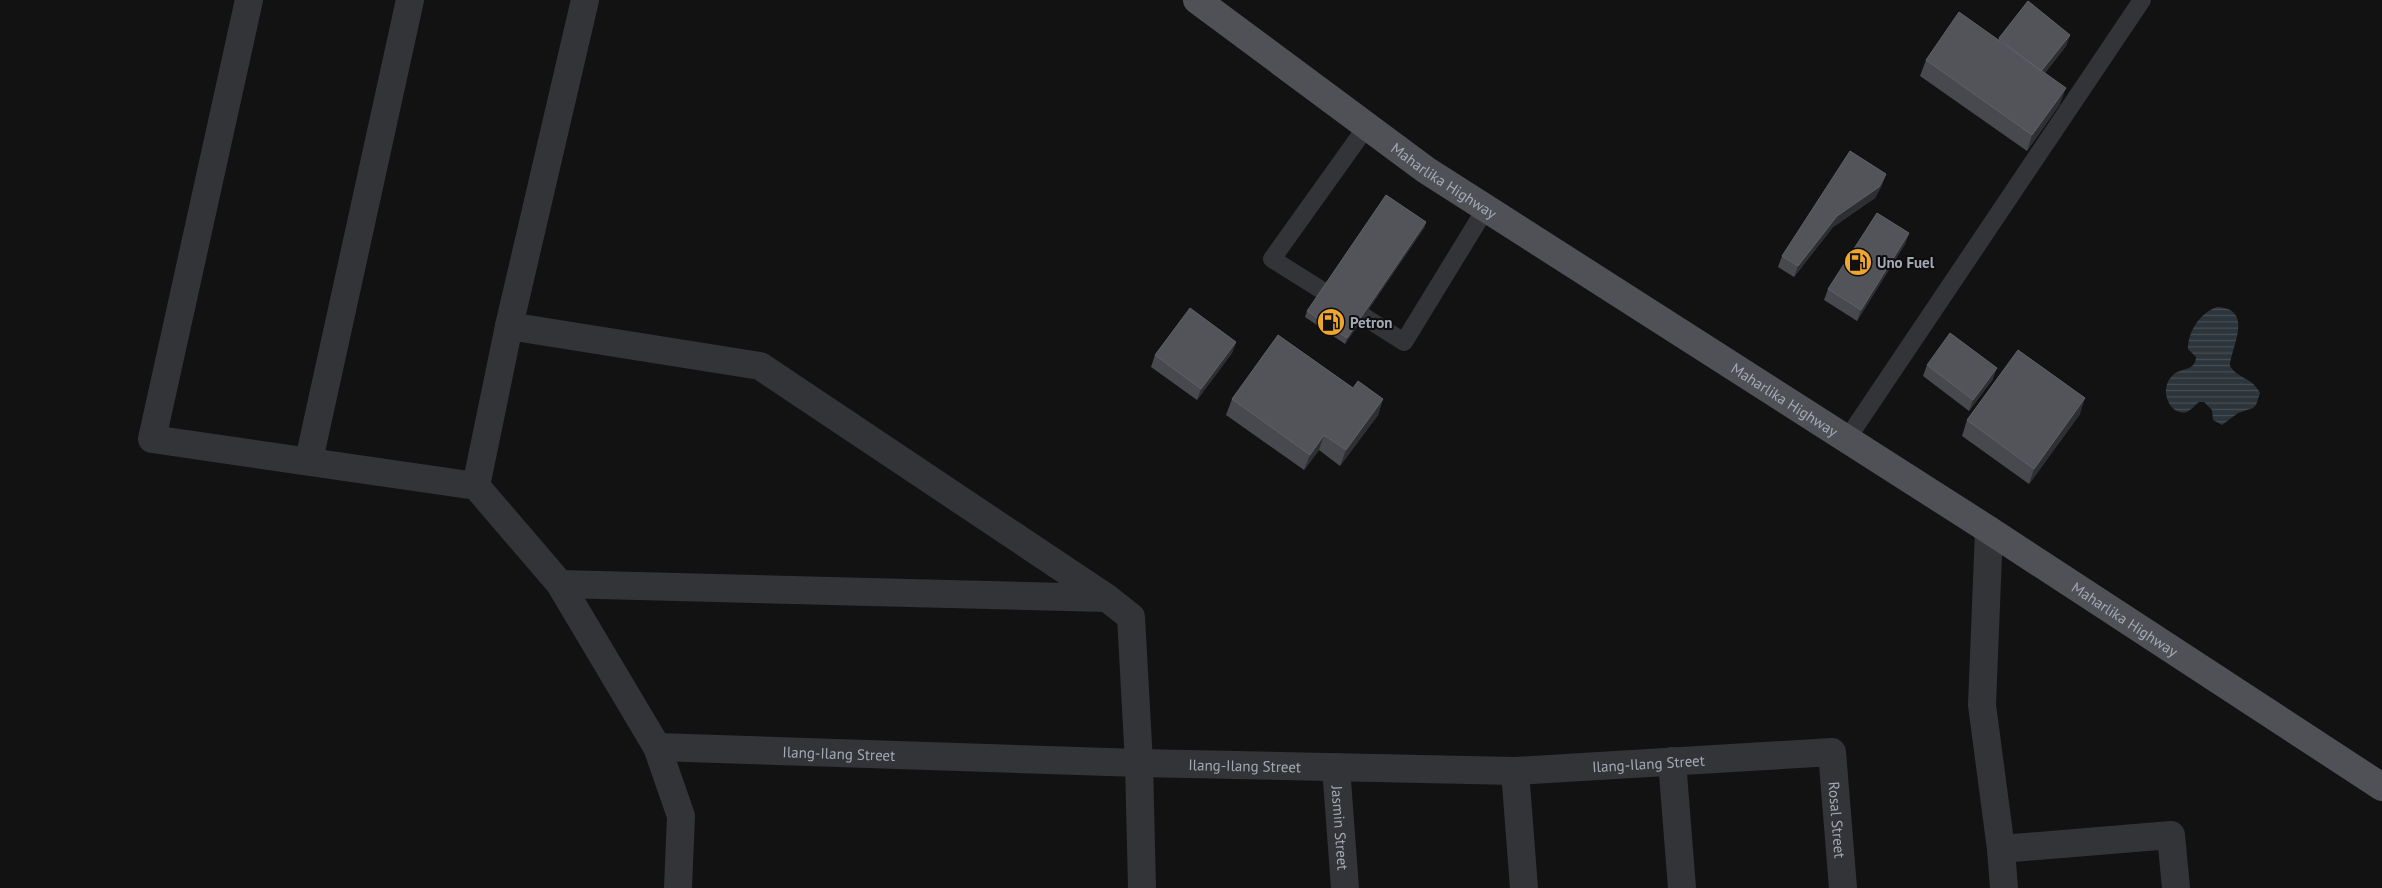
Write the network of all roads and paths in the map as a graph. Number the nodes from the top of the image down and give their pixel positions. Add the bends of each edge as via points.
1 (249, 0) edge
2 (410, 0) edge
3 (585, 0) edge
4 (1197, 0) edge
5 (2142, 0) edge
6 (1367, 126) junction
7 (1486, 208) junction
8 (1323, 290) edge
9 (1363, 316) edge
10 (509, 326) junction
11 (1846, 439) junction
12 (309, 460) junction
13 (476, 486) junction
14 (1989, 530) junction
15 (560, 584) junction
16 (1107, 598) junction
17 (657, 747) junction
18 (1832, 752) joint
19 (1672, 761) junction
20 (1139, 763) junction
21 (1336, 767) junction
22 (1515, 771) junction
23 (2382, 787) edge
24 (2001, 850) junction
25 (678, 888) edge
26 (1142, 888) edge
27 (1345, 888) edge
28 (1524, 888) edge
29 (1682, 888) edge
30 (1843, 888) edge
31 (2004, 888) edge
32 (2176, 888) edge

1 - 12 street via 152,440
2 - 12 street
3 - 10 street
4 - 6 main road, Maharlika Highway
5 - 11 lane
6 - 7 main road, Maharlika Highway via 1426,170
6 - 8 lane via 1272,258
7 - 9 lane via 1404,342
7 - 11 main road, Maharlika Highway
10 - 13 street
10 - 16 street via 760,366
11 - 14 main road, Maharlika Highway
12 - 13 street
13 - 15 street
14 - 23 main road, Maharlika Highway
14 - 24 street via 1982,705
15 - 16 street
15 - 17 street
16 - 20 street via 1131,617
17 - 20 street, Ilang-Ilang Street
17 - 25 street via 681,816
18 - 19 street, Ilang-Ilang Street
18 - 30 street, Rosal Street
19 - 22 street, Ilang-Ilang Street
19 - 29 street
20 - 21 street, Ilang-Ilang Street
20 - 26 street
21 - 22 street, Ilang-Ilang Street
21 - 27 street, Jasmin Street
22 - 28 street
24 - 31 street
24 - 32 street via 2171,835

